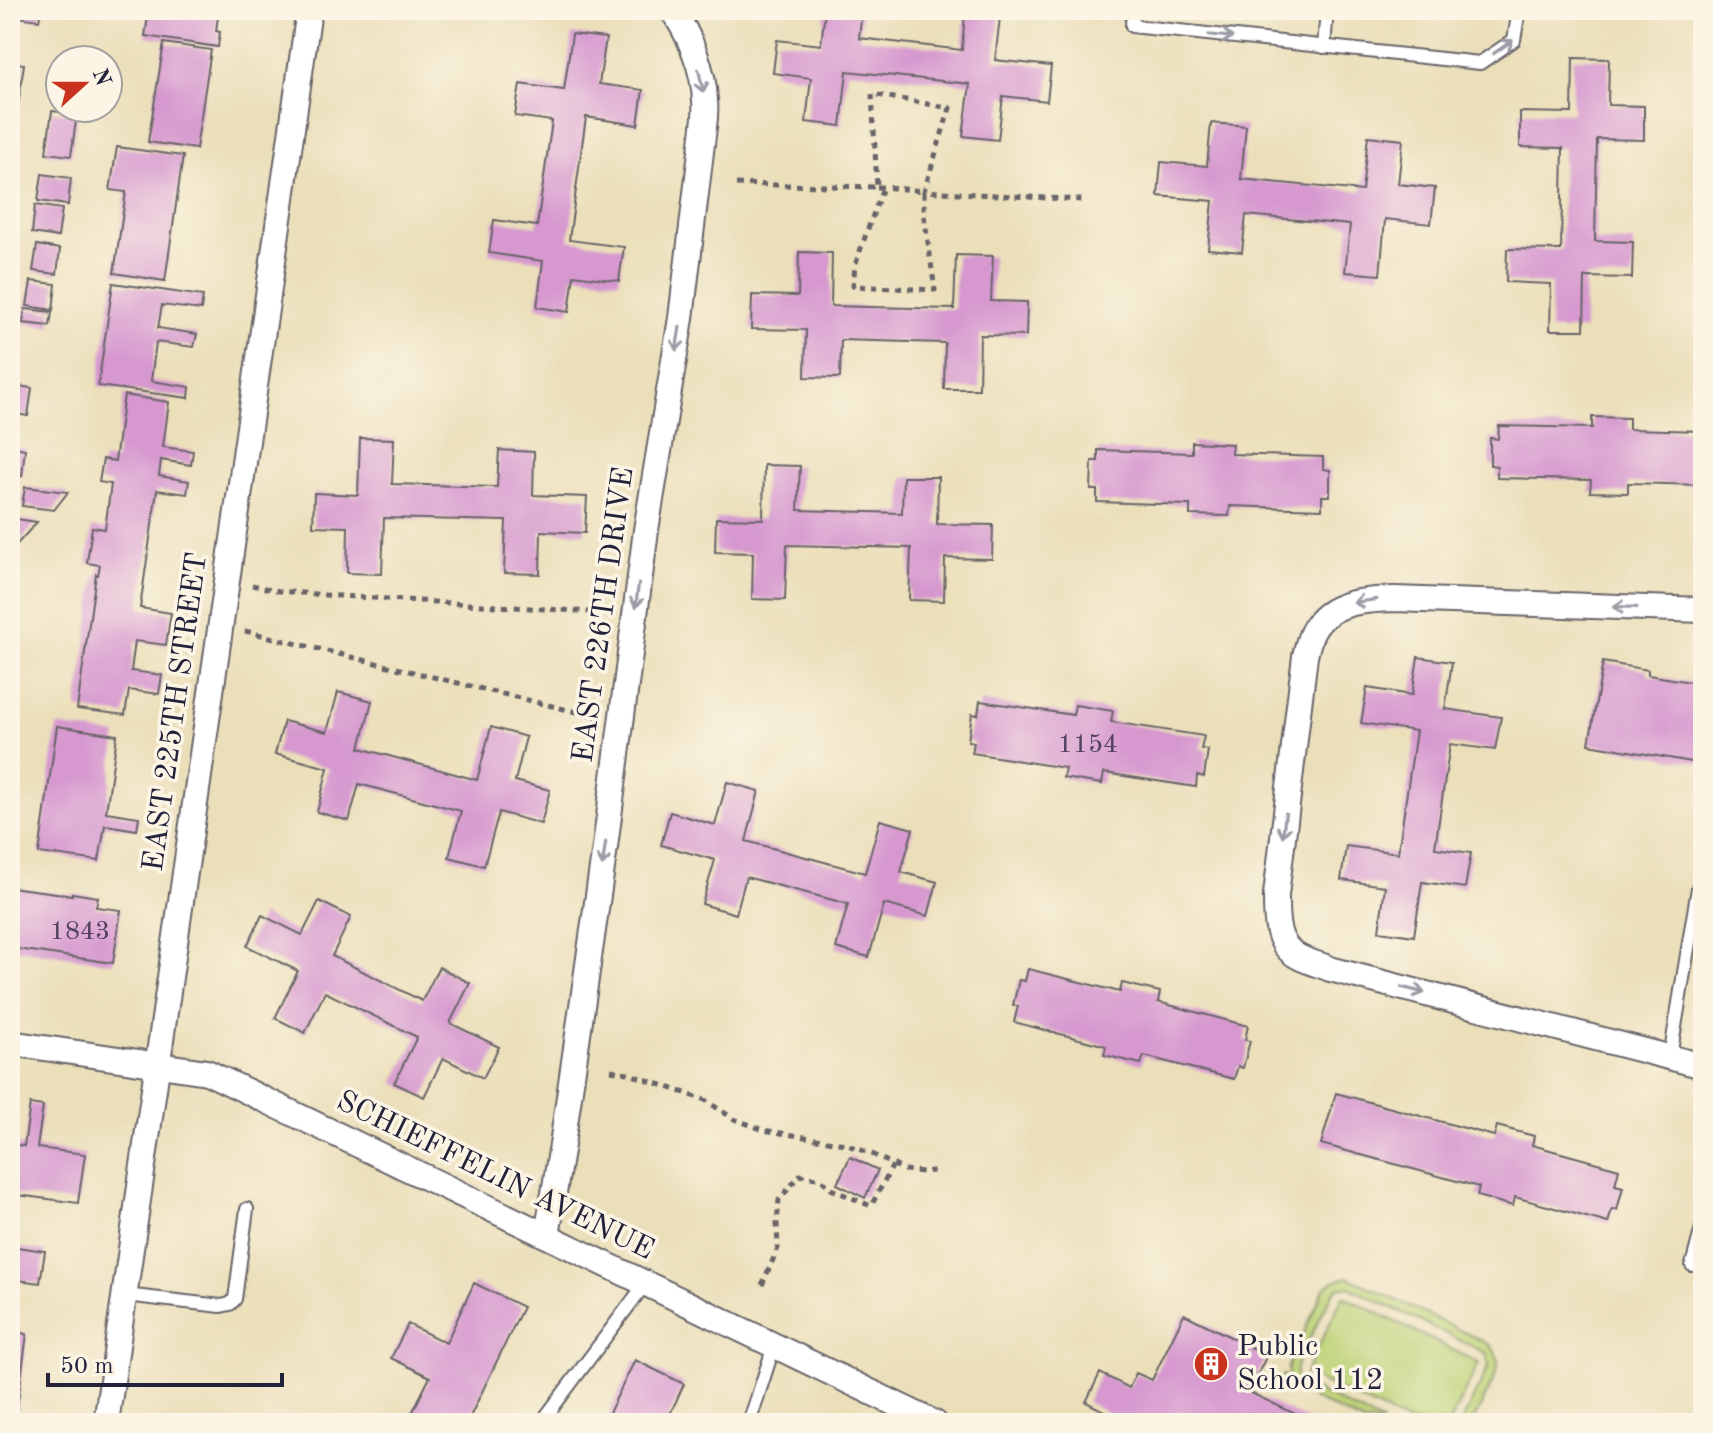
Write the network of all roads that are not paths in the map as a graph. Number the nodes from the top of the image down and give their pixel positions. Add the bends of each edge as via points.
1 (309, 10) edge
2 (672, 10) edge
3 (1133, 10) edge
4 (1327, 10) edge
5 (1519, 10) edge
6 (1324, 47) junction
7 (1703, 610) edge
8 (1703, 889) edge
9 (10, 1043) edge
10 (1670, 1057) junction
11 (158, 1063) junction
12 (1703, 1066) edge
13 (247, 1209) dead end
14 (1703, 1224) edge
15 (547, 1235) junction
16 (1692, 1265) dead end
17 (645, 1284) junction
18 (125, 1295) junction
19 (774, 1346) junction
20 (106, 1423) edge
21 (541, 1423) edge
22 (749, 1423) edge
23 (935, 1423) edge

1 - 11 street, EAST 225TH STREET
2 -> 15 street, EAST 226TH DRIVE via 701,74 704,127 681,318
3 -> 6 lane via 1132,26
4 - 6 lane
6 -> 5 lane via 1480,63 1514,40
7 -> 10 street via 1395,599 1354,602 1328,614 1313,630 1305,656 1276,895 1281,939 1305,959
8 - 10 lane via 1698,888
9 - 11 street, SCHIEFFELIN AVENUE
10 - 12 street
11 - 15 street, SCHIEFFELIN AVENUE via 207,1072
11 - 18 street, EAST 225TH STREET
13 - 18 lane via 235,1299 230,1304
14 - 16 lane
15 - 17 street, SCHIEFFELIN AVENUE
17 - 19 street, SCHIEFFELIN AVENUE
17 - 21 lane
18 - 20 street, EAST 225TH STREET
19 - 22 lane
19 - 23 street, SCHIEFFELIN AVENUE

